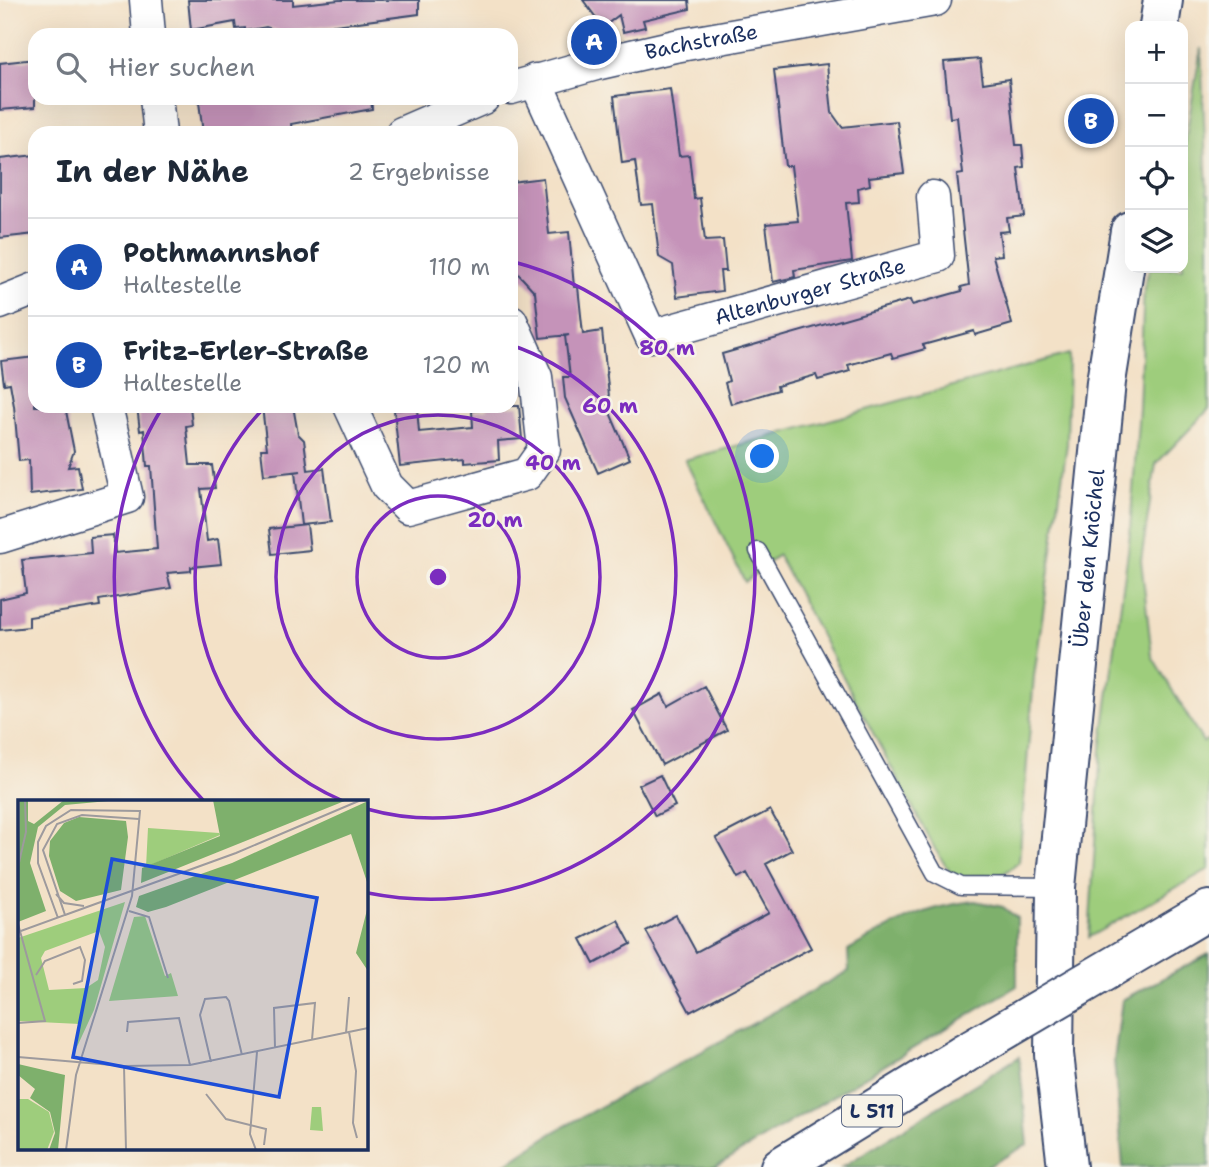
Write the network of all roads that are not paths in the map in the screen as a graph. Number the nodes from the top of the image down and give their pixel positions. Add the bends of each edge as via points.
1 (146, 0) edge
2 (1163, 0) edge
3 (919, 1) edge
4 (1160, 21) edge
5 (148, 28) edge
6 (523, 84) edge
7 (157, 105) edge
8 (468, 105) edge
9 (159, 126) edge
10 (424, 126) edge
11 (933, 197) dead end
12 (1125, 262) edge
13 (28, 292) edge
14 (0, 303) edge
15 (518, 337) edge
16 (108, 413) edge
17 (354, 413) edge
18 (0, 537) edge
19 (758, 551) dead end
20 (1056, 887) junction
21 (1209, 910) edge
22 (780, 1167) edge
23 (1068, 1167) edge

1 - 5 street
2 - 4 main road
3 - 6 street, Bachstraße via 675,46
6 - 11 street, Altenburger Straße via 650,336 938,256
7 - 9 street
8 - 10 street
12 - 20 main road, Über den Knöchel via 1106,382
13 - 14 street
15 - 17 street via 536,377 544,450 527,474 408,507 387,486
16 - 18 street via 127,497
19 - 20 lane via 935,873 961,886
20 - 23 main road, Über den Knöchel via 1054,1054
21 - 22 main road, L 511, bridge

